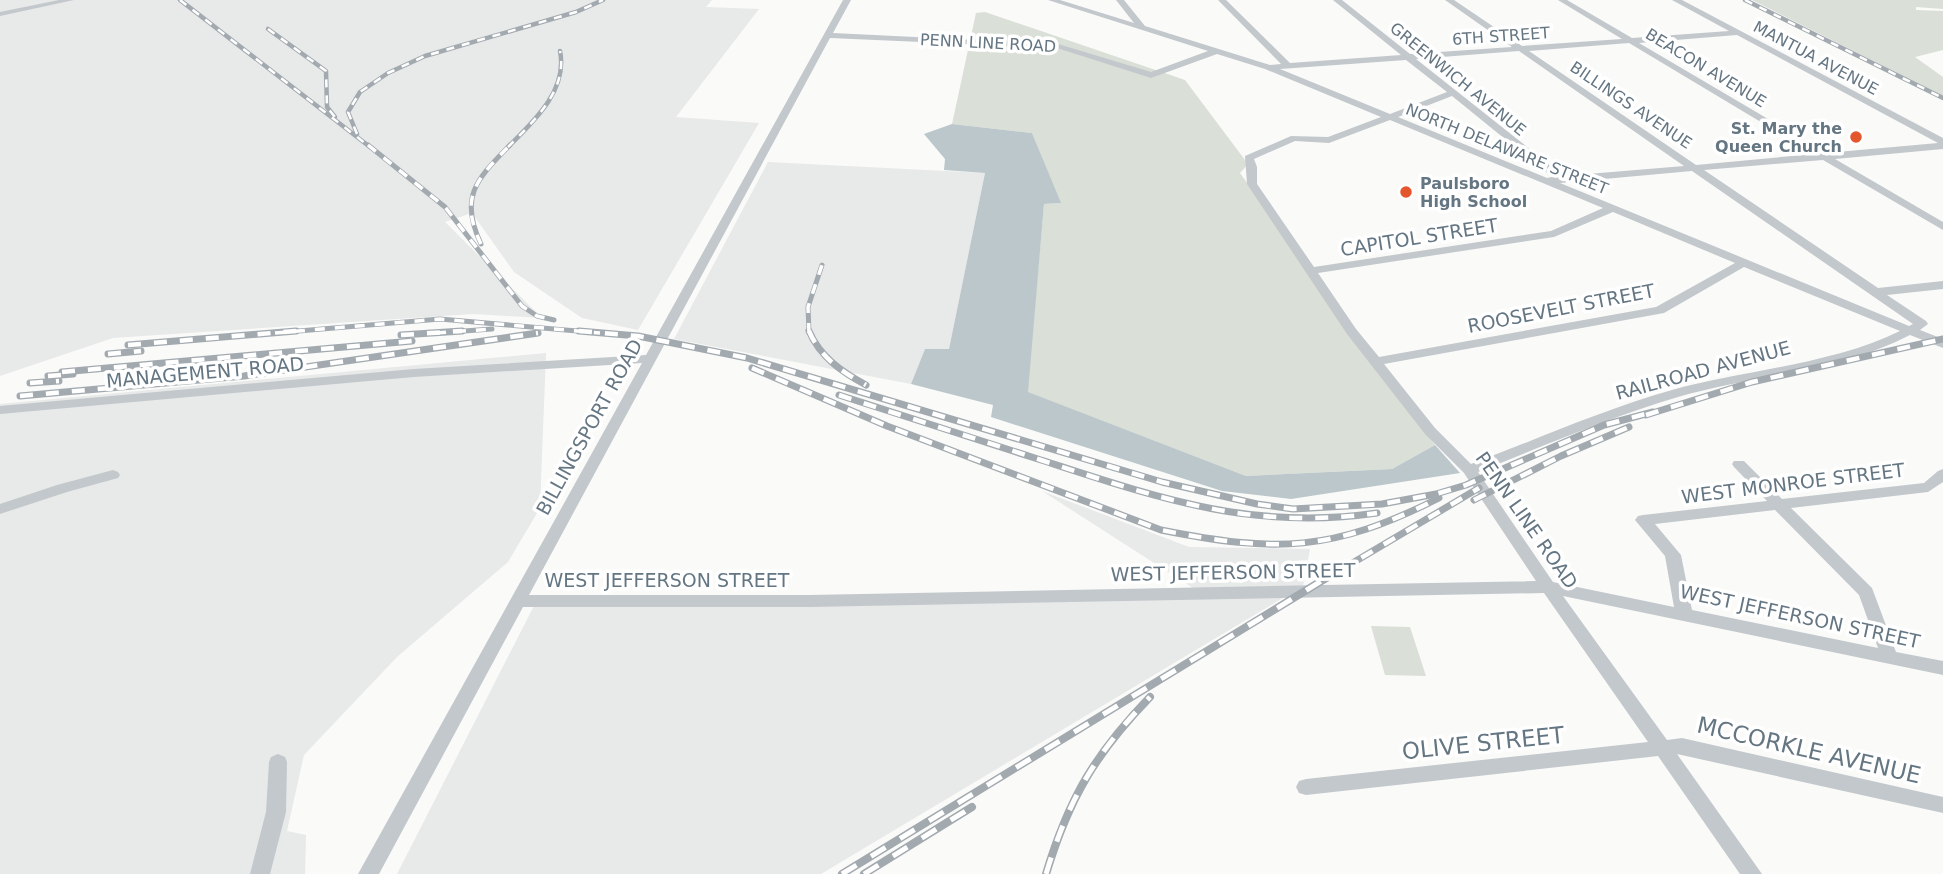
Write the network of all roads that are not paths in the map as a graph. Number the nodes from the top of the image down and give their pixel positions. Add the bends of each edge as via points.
1 (70, 0) edge
2 (847, 0) edge
3 (1052, 0) edge
4 (1120, 0) edge
5 (1222, 0) edge
6 (1337, 0) edge
7 (1449, 0) edge
8 (1562, 0) edge
9 (1676, 0) edge
10 (0, 14) edge
11 (1142, 28) junction
12 (1737, 33) junction
13 (827, 35) junction
14 (1630, 40) junction
15 (1521, 48) junction
16 (1217, 51) junction
17 (1408, 57) junction
18 (1288, 66) junction
19 (1268, 67) junction
20 (1453, 93) junction
21 (1389, 117) junction
22 (1943, 144) edge
23 (1825, 157) junction
24 (1696, 168) junction
25 (1562, 180) junction
26 (1545, 181) junction
27 (1611, 209) junction
28 (1943, 227) edge
29 (1742, 263) junction
30 (1311, 271) junction
31 (1943, 285) edge
32 (1877, 292) junction
33 (1910, 330) junction
34 (1943, 344) edge
35 (652, 358) junction
36 (1375, 362) junction
37 (0, 410) edge
38 (1739, 464) dead end
39 (1469, 470) junction
40 (1943, 474) edge
41 (113, 475) dead end
42 (1776, 504) junction
43 (0, 509) edge
44 (1548, 587) junction
45 (516, 601) junction
46 (1684, 614) junction
47 (1889, 656) junction
48 (1943, 667) edge
49 (1665, 749) junction
50 (278, 762) dead end
51 (1307, 788) dead end
52 (1943, 805) edge
53 (260, 874) edge
54 (368, 874) edge
55 (1752, 874) edge

1 - 10 street
2 - 13 street, BILLINGSPORT ROAD
3 - 11 street, NORTH DELAWARE STREET
4 - 11 street
5 - 18 street
6 - 17 street, GREENWICH AVENUE
7 - 15 street, BILLINGS AVENUE
8 - 14 street, BEACON AVENUE
9 - 12 street, MANTUA AVENUE
11 - 16 street, NORTH DELAWARE STREET
12 - 14 street, 6TH STREET
12 - 22 street, MANTUA AVENUE
13 - 16 street, PENN LINE ROAD via 1058,46 1156,75
13 - 35 street, BILLINGSPORT ROAD
14 - 15 street, 6TH STREET
14 - 23 street, BEACON AVENUE
15 - 17 street, 6TH STREET
15 - 24 street, BILLINGS AVENUE
16 - 19 street, NORTH DELAWARE STREET
17 - 18 street, 6TH STREET
17 - 20 street, GREENWICH AVENUE
18 - 19 street, 6TH STREET
19 - 21 street, NORTH DELAWARE STREET
20 - 21 street
20 - 25 street, GREENWICH AVENUE
21 - 26 street, NORTH DELAWARE STREET
21 - 30 street, PENN LINE ROAD via 1329,140 1294,138 1249,158 1252,184
22 - 23 street
23 - 24 street
23 - 28 street, BEACON AVENUE
24 - 25 street
24 - 32 street, BILLINGS AVENUE
25 - 26 street
26 - 27 street, NORTH DELAWARE STREET
27 - 29 street, NORTH DELAWARE STREET
27 - 30 street, CAPITOL STREET via 1554,234
29 - 33 street, NORTH DELAWARE STREET
29 - 36 street, ROOSEVELT STREET via 1660,310
30 - 36 street, PENN LINE ROAD
31 - 32 street
32 - 33 street, BILLINGS AVENUE via 1922,324
33 - 34 street, NORTH DELAWARE STREET
33 - 39 street, RAILROAD AVENUE via 1845,355 1665,396
35 - 37 street, MANAGEMENT ROAD via 414,373
35 - 45 street, BILLINGSPORT ROAD
36 - 39 street, PENN LINE ROAD
38 - 42 street
39 - 44 street, PENN LINE ROAD
40 - 42 street, WEST MONROE STREET via 1928,486
41 - 43 street
42 - 46 street, WEST MONROE STREET via 1643,520 1673,555
42 - 47 street via 1866,592
44 - 45 street, WEST JEFFERSON STREET via 809,601
44 - 46 street, WEST JEFFERSON STREET
44 - 49 street, PENN LINE ROAD
45 - 54 street, BILLINGSPORT ROAD
46 - 47 street, WEST JEFFERSON STREET
47 - 48 street, WEST JEFFERSON STREET
49 - 51 street, OLIVE STREET
49 - 52 street, MCCORKLE AVENUE via 1682,746
49 - 55 street, PENN LINE ROAD
50 - 53 street via 276,812

